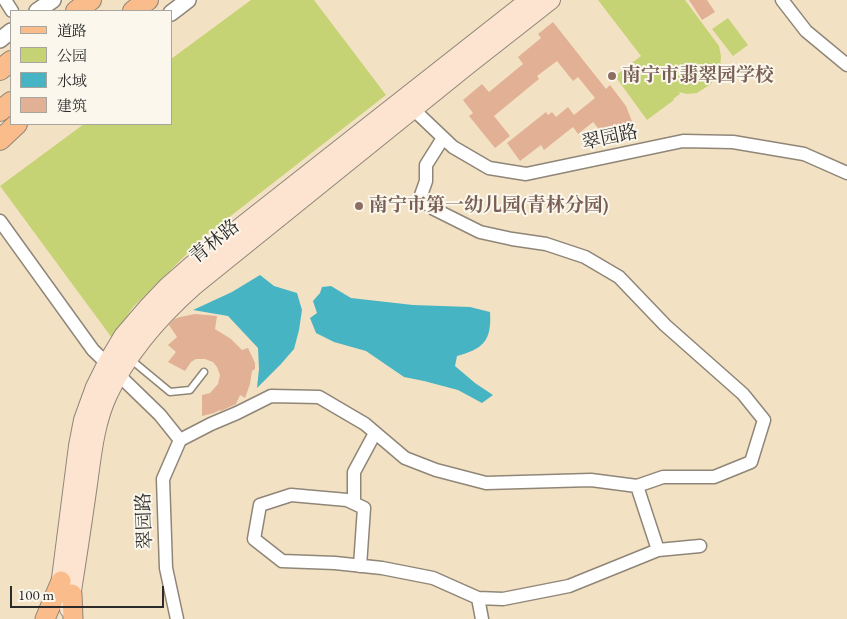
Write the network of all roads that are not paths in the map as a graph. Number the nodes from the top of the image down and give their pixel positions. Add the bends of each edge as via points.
1 (53, 0) edge
2 (92, 0) edge
3 (188, 0) edge
4 (529, 0) edge
5 (550, 0) edge
6 (782, 0) edge
7 (38, 10) edge
8 (77, 10) edge
9 (172, 12) edge
10 (10, 32) edge
11 (0, 40) edge
12 (10, 60) edge
13 (847, 65) edge
14 (0, 70) edge
15 (10, 103) edge
16 (409, 103) junction
17 (0, 111) edge
18 (16, 125) edge
19 (22, 125) edge
20 (443, 138) junction
21 (0, 140) edge
22 (847, 173) edge
23 (0, 222) edge
24 (128, 358) junction
25 (112, 369) junction
26 (204, 372) dead end
27 (375, 434) junction
28 (180, 440) junction
29 (637, 486) junction
30 (354, 503) junction
31 (700, 546) dead end
32 (658, 550) junction
33 (360, 566) junction
34 (66, 588) junction
35 (478, 598) junction
36 (45, 619) edge
37 (55, 619) edge
38 (68, 619) edge
39 (73, 619) edge
40 (177, 619) edge
41 (482, 619) edge

1 - 7 street
2 - 8 highway
3 - 9 street
4 - 16 main road, 青林路
5 - 16 main road, 青林路
6 - 13 street via 806,31
10 - 11 street
12 - 14 highway
15 - 17 highway
16 - 20 street, 翠园路
16 - 24 main road, 青林路 via 173,305
16 - 25 main road, 青林路 via 233,232 168,286 122,336
18 - 21 highway
19 - 21 street
20 - 22 street, 翠园路 via 489,168 526,174 683,141 733,142 804,154
20 - 29 street via 426,164 426,181 420,198 434,209 480,232 546,244 585,257 620,277 665,325 743,394 764,420 751,462 714,477 663,477
23 - 25 street via 93,350
24 - 25 main road, 青林路
24 - 26 lane via 170,392 190,390
25 - 28 street via 160,415
25 - 34 main road, 青林路 via 95,387 83,420
27 - 28 street via 365,424 319,397 271,396
27 - 29 street via 405,458 486,483 591,480
27 - 30 street via 354,472
28 - 40 street, 翠园路 via 162,479 166,568
29 - 32 street
30 - 33 street via 364,508
30 - 33 street via 291,495 260,505 254,539 282,561
31 - 32 street
32 - 35 street via 569,586 503,599
33 - 35 street via 433,578
34 - 36 main road
34 - 37 main road, 青林路
34 - 38 main road, 青林路
34 - 39 main road
35 - 41 street

